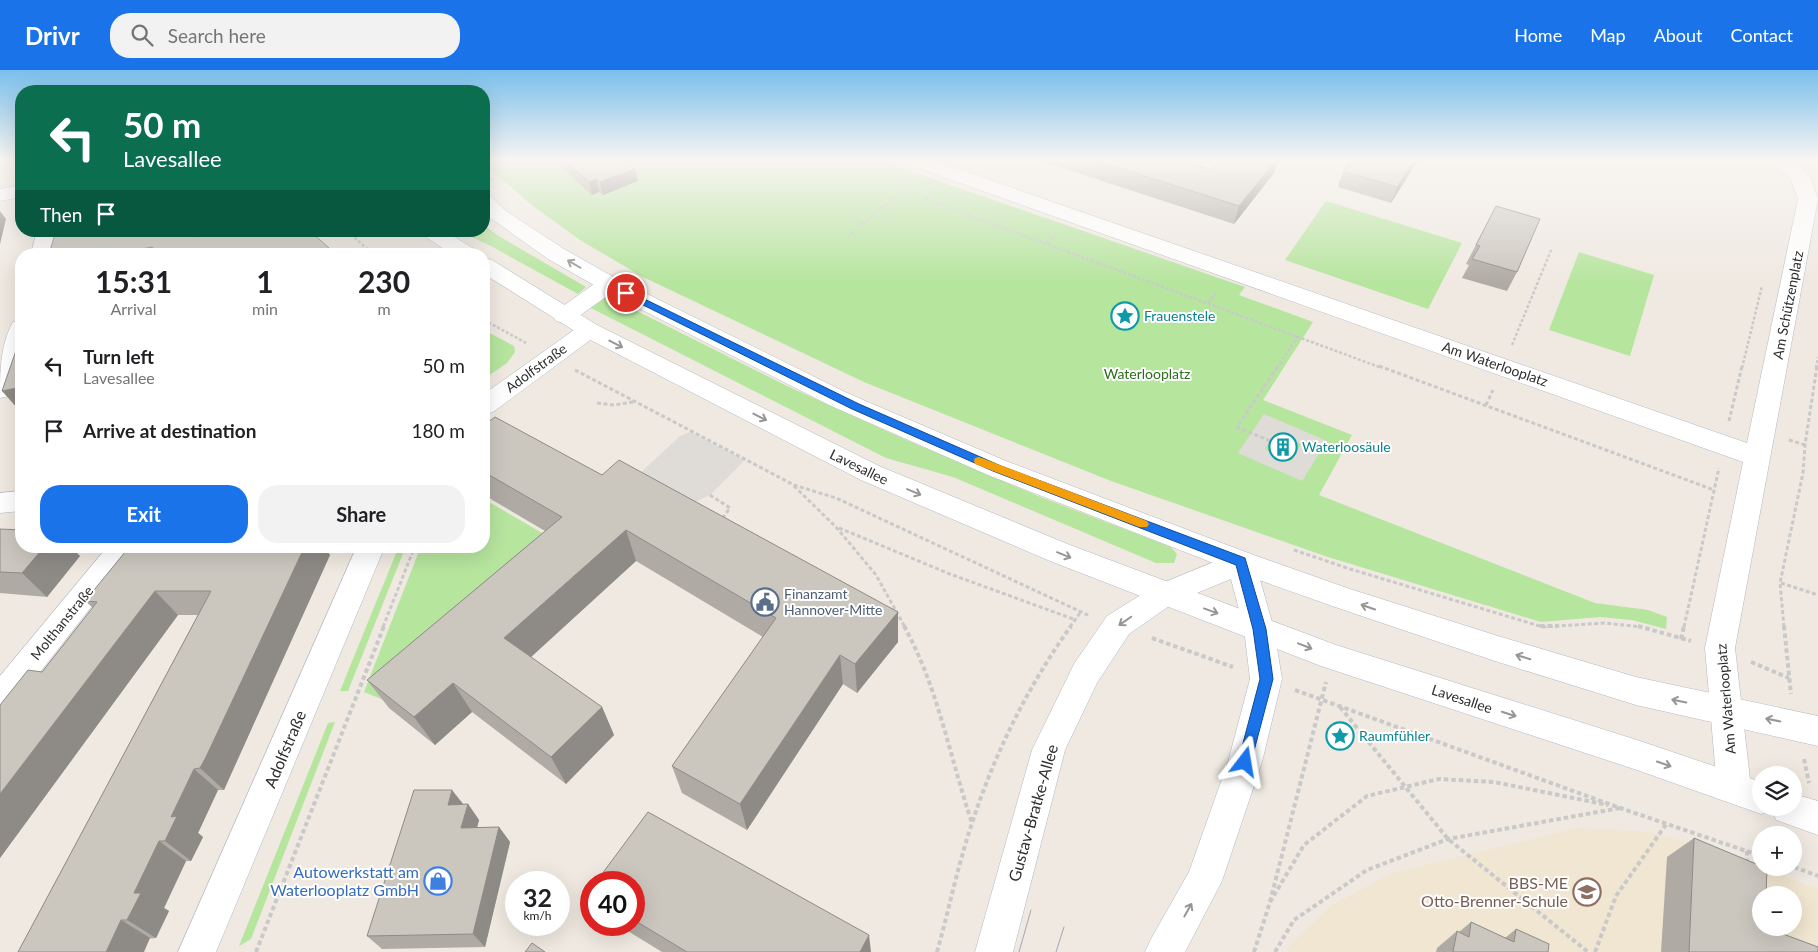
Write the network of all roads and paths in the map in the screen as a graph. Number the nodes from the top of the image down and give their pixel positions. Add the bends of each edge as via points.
1 (494, 201) edge
2 (883, 201) edge
3 (934, 201) edge
4 (1003, 201) edge
5 (1808, 201) edge
6 (354, 237) edge
7 (439, 237) edge
8 (847, 237) dead end
9 (367, 248) edge
10 (457, 248) edge
11 (1552, 248) dead end
12 (490, 269) edge
13 (1763, 279) dead end
14 (609, 284) junction
15 (564, 316) junction
16 (490, 323) edge
17 (589, 330) junction
18 (1298, 336) junction
19 (1514, 341) dead end
20 (15, 345) edge
21 (552, 356) junction
22 (1818, 356) edge
23 (0, 390) edge
24 (490, 402) edge
25 (633, 402) junction
26 (596, 403) dead end
27 (1270, 441) dead end
28 (1724, 445) junction
29 (1758, 457) junction
30 (794, 485) junction
31 (1714, 490) junction
32 (710, 495) dead end
33 (15, 502) edge
34 (0, 503) edge
35 (715, 523) edge
36 (836, 527) junction
37 (1286, 548) dead end
38 (119, 553) edge
39 (368, 553) edge
40 (413, 553) edge
41 (1241, 562) junction
42 (1780, 583) junction
43 (1165, 594) junction
44 (1818, 595) edge
45 (1080, 613) junction
46 (1076, 620) junction
47 (1118, 625) junction
48 (1259, 629) junction
49 (1789, 678) dead end
50 (1266, 679) junction
51 (1326, 681) dead end
52 (0, 699) edge
53 (1321, 700) junction
54 (1340, 706) junction
55 (1727, 711) junction
56 (1818, 730) edge
57 (1405, 787) junction
58 (1748, 793) edge
59 (1620, 808) junction
60 (1802, 813) edge
61 (1818, 818) edge
62 (1667, 823) junction
63 (972, 824) junction
64 (1448, 839) junction
65 (1747, 851) junction
66 (1752, 853) edge
67 (1747, 870) edge
68 (1802, 870) edge
69 (1818, 876) edge
70 (1270, 902) junction
71 (197, 952) edge
72 (256, 952) edge
73 (937, 952) edge
74 (994, 952) edge
75 (1164, 952) edge
76 (1254, 952) edge
77 (1275, 952) edge
78 (1588, 952) edge
79 (1595, 952) edge

14 -> 1 street via 556,254 499,215
2 - 8 path
3 - 18 path
4 - 28 street, Am Waterlooplatz
5 - 29 street, Am Schützenplatz
6 - 9 path
7 - 10 street
11 - 19 path
12 - 15 street, Lavesallee
13 - 28 path
14 - 15 street
14 - 41 street via 855,407 997,468
15 - 17 street, Lavesallee
16 - 21 path
17 - 21 street, Adolfstraße
17 -> 43 street, Lavesallee via 870,473
18 - 27 path via 1237,427
18 - 31 path
20 - 23 street
21 - 24 street, Adolfstraße
21 - 25 path
22 - 42 path via 1804,473
25 - 26 path
25 - 30 path
28 - 29 street, Am Waterlooplatz
28 - 31 path
29 - 55 street, Am Waterlooplatz via 1720,648
30 - 36 path
30 - 45 path via 836,498
31 - 37 path via 1681,639 1624,624 1543,627
32 - 35 path via 730,508 722,520
33 - 34 street
36 - 46 path via 950,574
36 - 63 path via 876,575 907,631 937,702
38 - 52 street, Molthanstraße
39 - 71 street, Adolfstraße
40 - 72 path
41 - 43 street
41 - 48 street
55 -> 41 street via 1636,691 1507,652
42 - 44 path
42 - 49 path
43 -> 47 street, Gustav-Bratke-Allee
43 -> 48 street, Lavesallee
45 - 46 path
45 - 47 path
46 - 63 path via 1053,650 1010,726
47 - 50 path
47 - 74 street, Gustav-Bratke-Allee via 1085,674 1049,750
48 - 50 street
48 -> 58 street, Lavesallee via 1332,657
50 - 53 path
75 -> 50 street via 1204,881 1245,762
51 - 53 path
53 - 54 path
53 - 70 path
54 - 57 path
54 - 59 path
56 -> 55 street
55 - 58 street, Am Waterlooplatz
57 - 59 path via 1440,779 1494,782
57 - 64 path
57 - 70 path via 1367,796 1304,844
59 - 62 path
59 - 64 path
60 - 61 street
62 - 65 path
62 - 79 path via 1616,896
63 - 73 path
64 - 77 path via 1367,870 1294,920
64 - 78 path
65 - 66 path
65 - 67 path
68 - 69 path
70 - 76 path

